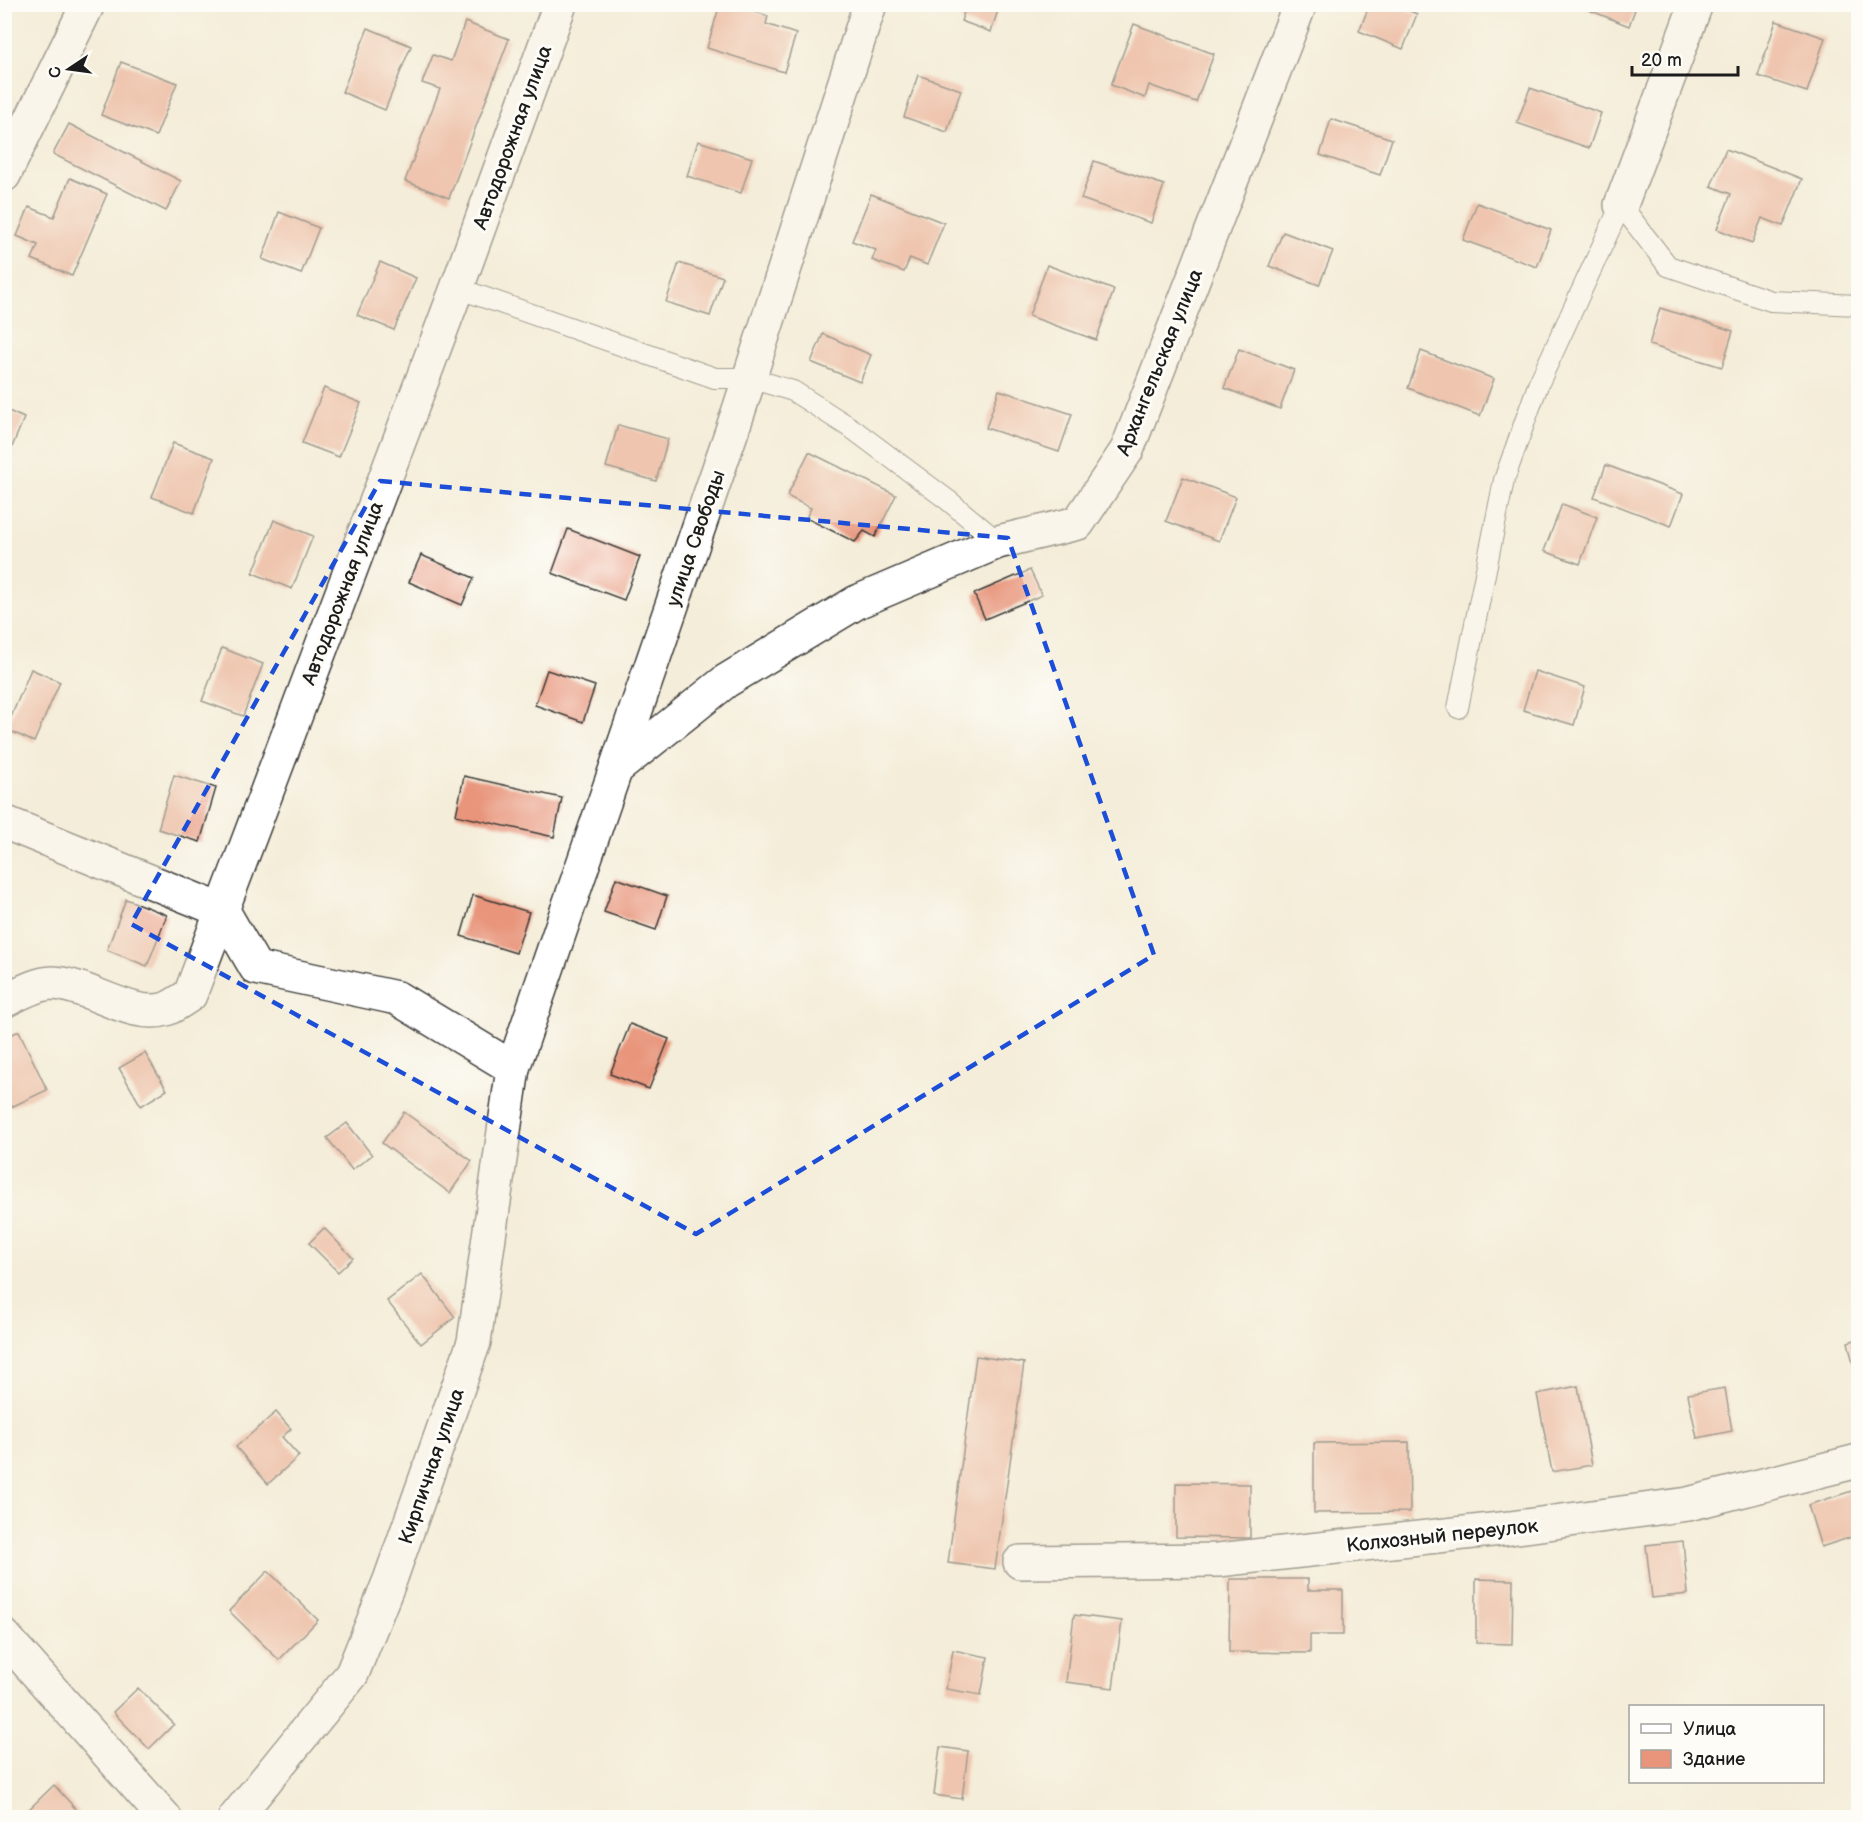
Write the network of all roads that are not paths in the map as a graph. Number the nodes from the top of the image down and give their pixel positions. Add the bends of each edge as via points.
1 (88, 4) edge
2 (560, 4) edge
3 (870, 4) edge
4 (1300, 4) edge
5 (1696, 4) edge
6 (4, 175) edge
7 (1621, 206) junction
8 (457, 288) junction
9 (1858, 305) edge
10 (750, 378) junction
11 (998, 542) junction
12 (1458, 708) dead end
13 (617, 768) junction
14 (4, 822) edge
15 (223, 910) junction
16 (4, 1001) edge
17 (513, 1068) junction
18 (1858, 1461) edge
19 (1020, 1562) dead end
20 (4, 1636) edge
21 (165, 1818) edge
22 (235, 1818) edge

1 - 6 street
2 - 8 street, Автодорожная улица
3 - 10 street, улица Свободы
4 - 11 street, Архангельская улица via 1127,450 1078,523
5 - 7 street
7 - 9 lane via 1668,266 1771,301
7 - 12 lane via 1538,385 1504,480
8 - 10 lane via 715,378
8 - 15 street, Автодорожная улица
10 - 11 lane via 793,391 855,430
10 - 13 street, улица Свободы
11 - 13 street, Архангельская улица via 857,602 726,681
13 - 17 street, улица Свободы
14 - 15 street
15 - 16 street, Автодорожная улица via 190,995 164,1010 127,1008 93,993 52,983
15 - 17 street via 256,968 397,998
17 - 22 street, Кирпичная улица via 474,1342 390,1580 352,1674
18 - 19 street, Колхозный переулок via 1688,1504 1510,1528 1218,1560
20 - 21 street

